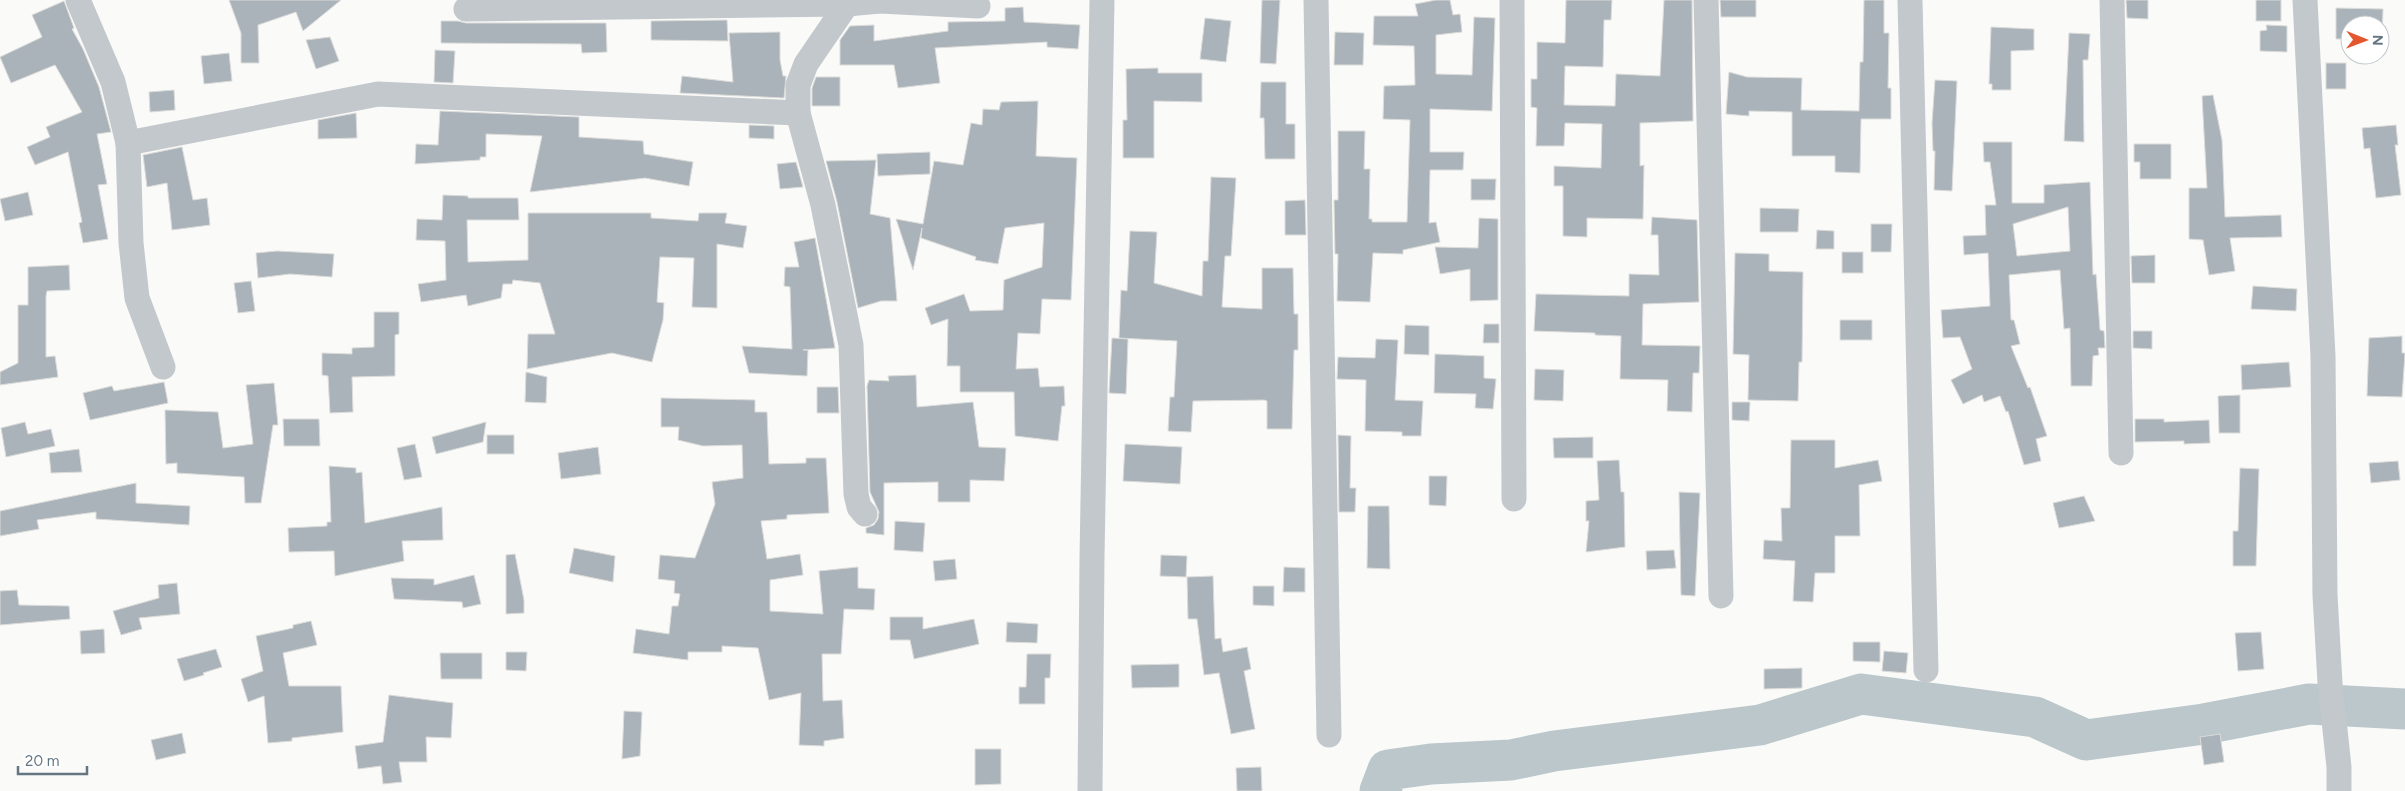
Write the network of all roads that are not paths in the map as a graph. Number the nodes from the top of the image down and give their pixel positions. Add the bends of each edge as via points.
1 (78, 0) edge
2 (880, 0) edge
3 (1102, 0) edge
4 (1316, 0) edge
5 (1512, 0) edge
6 (1706, 0) edge
7 (1910, 0) edge
8 (2112, 0) edge
9 (2305, 0) edge
10 (847, 4) junction
11 (978, 6) dead end
12 (466, 9) dead end
13 (798, 113) junction
14 (128, 142) junction
15 (163, 367) dead end
16 (2121, 453) dead end
17 (1514, 499) dead end
18 (865, 514) dead end
19 (1721, 596) dead end
20 (1926, 670) dead end
21 (1329, 735) dead end
22 (1090, 791) edge
23 (2339, 791) edge

1 - 14 street via 113,82
2 - 10 street
2 - 11 street
3 - 22 street
4 - 21 street
5 - 17 street
6 - 19 street
7 - 20 street
8 - 16 street
9 - 23 street via 2323,356 2326,595
10 - 12 street
10 - 13 street via 806,64 798,85
13 - 14 street via 378,94
13 - 18 street via 823,205 851,345 856,494 859,507
14 - 15 street via 131,243 137,298

